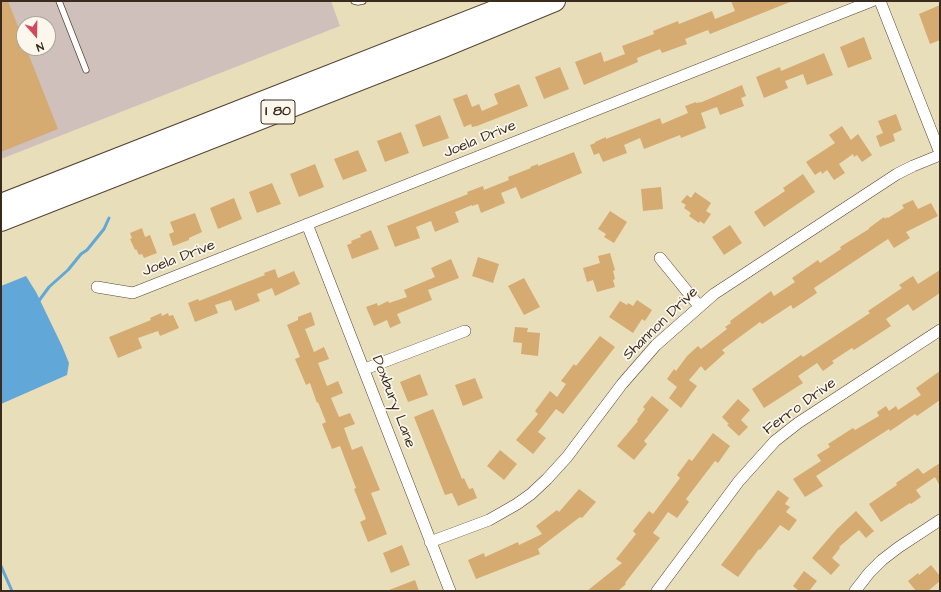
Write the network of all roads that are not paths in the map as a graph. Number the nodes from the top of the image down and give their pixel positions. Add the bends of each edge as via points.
1 (60, 1) edge
2 (354, 1) edge
3 (363, 1) edge
4 (519, 1) edge
5 (555, 1) edge
6 (872, 1) edge
7 (880, 1) edge
8 (86, 70) dead end
9 (940, 154) edge
10 (1, 204) edge
11 (1, 221) edge
12 (308, 224) junction
13 (660, 258) dead end
14 (97, 287) dead end
15 (699, 306) junction
16 (466, 330) dead end
17 (940, 330) edge
18 (365, 369) junction
19 (940, 520) edge
20 (430, 542) junction
21 (450, 591) edge
22 (657, 591) edge
23 (855, 591) edge

1 - 8 lane
2 - 3 lane
4 - 10 highway, I 80
5 - 11 highway, I 80
6 - 12 street, Joela Drive
7 - 9 street
9 - 15 street, Shannon Drive via 913,166 869,192
12 - 14 street, Joela Drive via 132,293
12 - 18 street, Doxbury Lane
13 - 15 street
15 - 20 street, Shannon Drive via 642,361 547,480 513,507 490,520
16 - 18 street
17 - 22 street, Ferro Drive via 798,423 775,441 739,481
18 - 20 street, Doxbury Lane
19 - 23 street via 882,560
20 - 21 street, Doxbury Lane

